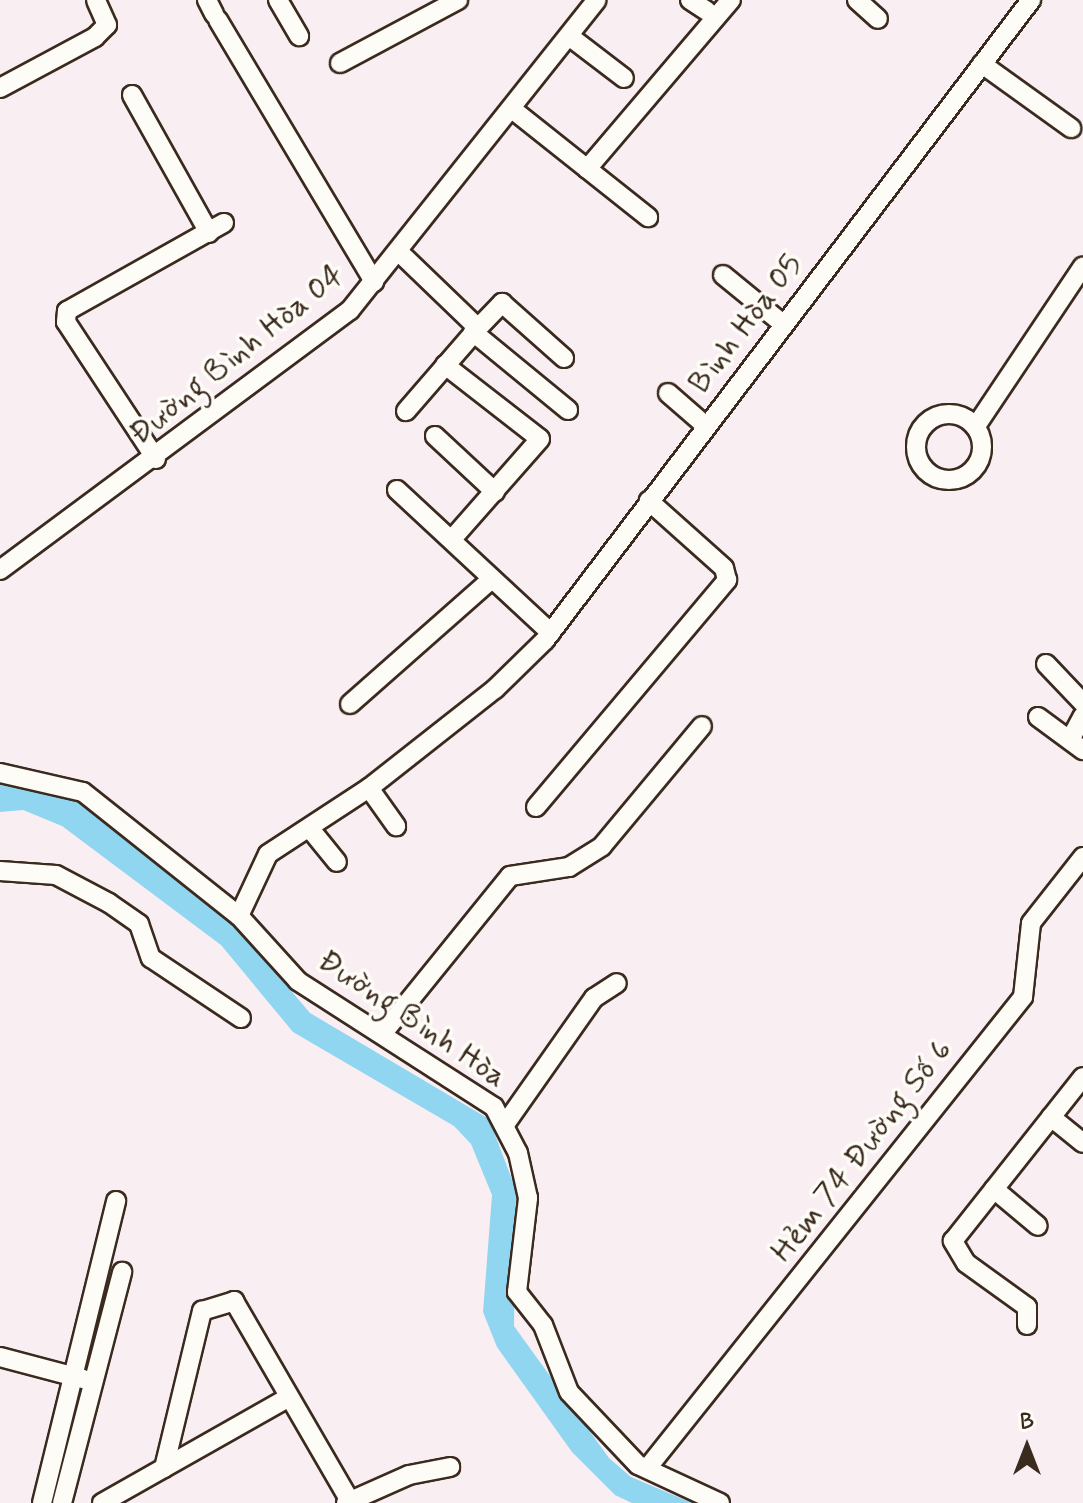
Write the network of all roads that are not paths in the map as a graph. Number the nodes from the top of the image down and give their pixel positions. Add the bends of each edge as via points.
1 (96, 0) edge
2 (278, 0) edge
3 (458, 0) edge
4 (597, 0) edge
5 (690, 0) edge
6 (731, 0) edge
7 (857, 0) edge
8 (1031, 0) edge
9 (707, 11) dead end
10 (213, 12) edge
11 (878, 19) dead end
12 (299, 36) dead end
13 (569, 36) junction
14 (340, 63) dead end
15 (982, 64) junction
16 (624, 78) dead end
17 (0, 88) edge
18 (132, 95) dead end
19 (512, 109) junction
20 (1071, 128) dead end
21 (587, 169) junction
22 (648, 217) dead end
23 (399, 252) junction
24 (1083, 266) edge
25 (723, 275) dead end
26 (374, 282) junction
27 (783, 324) junction
28 (476, 330) junction
29 (564, 358) dead end
30 (445, 365) junction
31 (668, 393) dead end
32 (568, 410) dead end
33 (406, 411) dead end
34 (706, 426) junction
35 (976, 426) dead end
36 (435, 436) dead end
37 (156, 459) junction
38 (397, 490) dead end
39 (495, 492) junction
40 (649, 501) junction
41 (454, 537) junction
42 (0, 570) edge
43 (492, 579) junction
44 (551, 633) junction
45 (1046, 664) dead end
46 (1083, 703) edge
47 (350, 704) dead end
48 (1083, 716) edge
49 (1038, 717) dead end
50 (702, 726) dead end
51 (1076, 745) edge
52 (0, 773) edge
53 (369, 788) junction
54 (536, 807) dead end
55 (396, 826) dead end
56 (311, 830) junction
57 (1083, 857) edge
58 (337, 862) dead end
59 (0, 871) edge
60 (239, 916) junction
61 (617, 983) dead end
62 (241, 1018) dead end
63 (383, 1033) junction
64 (1083, 1077) edge
65 (1051, 1117) junction
66 (506, 1123) junction
67 (1083, 1143) edge
68 (994, 1189) junction
69 (116, 1201) dead end
70 (1038, 1226) dead end
71 (122, 1272) dead end
72 (1027, 1325) dead end
73 (0, 1357) edge
74 (74, 1378) junction
75 (94, 1381) junction
76 (289, 1397) junction
77 (649, 1466) junction
78 (450, 1467) dead end
79 (164, 1468) junction
80 (349, 1502) edge
81 (42, 1503) edge
82 (62, 1503) edge
83 (102, 1503) edge
84 (720, 1503) edge

1 - 17 street via 104,30
2 - 12 street
3 - 14 street
4 - 13 street, Đường Bình Hòa 04
5 - 9 street
6 - 21 street
7 - 11 street
8 - 15 street, Bình Hòa 05
10 - 26 street
13 - 16 street
13 - 19 street, Đường Bình Hòa 04
15 - 20 street
15 - 27 street, Bình Hòa 05
18 - 37 street via 217,228 67,311 66,322
19 - 21 street
19 - 23 street, Đường Bình Hòa 04
21 - 22 street
23 - 26 street, Đường Bình Hòa 04
23 - 28 street
24 - 35 street
25 - 27 street
26 - 37 street, Đường Bình Hòa 04 via 350,310
27 - 34 street, Bình Hòa 05
28 - 29 street via 502,303
28 - 30 street
28 - 32 street
30 - 33 street
30 - 39 street via 540,439
31 - 34 street
34 - 40 street, Bình Hòa 05
36 - 39 street
37 - 42 street, Đường Bình Hòa 04
38 - 41 street
39 - 41 street
40 - 44 street, Bình Hòa 05
40 - 54 street via 724,568 727,580
41 - 43 street
43 - 44 street
43 - 47 street
44 - 53 street, Bình Hòa 05 via 505,680
45 - 46 street
48 - 51 street
49 - 51 street
50 - 63 street via 602,846 569,867 510,876
52 - 60 street, Đường Bình Hòa via 83,792
53 - 55 street
53 - 56 street
56 - 58 street
56 - 60 street via 268,854
57 - 77 street, Hẻm 74 Đường Số 6 via 1031,923 1023,997
59 - 62 street via 56,875 109,903 139,924 151,958
60 - 63 street, Đường Bình Hòa via 298,981
61 - 66 street via 594,998
63 - 66 street, Đường Bình Hòa via 494,1107
64 - 65 street
65 - 67 street
65 - 68 street
66 - 77 street, Đường Bình Hòa via 528,1198 517,1292 543,1325 586,1418
68 - 70 street
68 - 72 street via 953,1241 966,1263 1027,1307
69 - 74 street
71 - 75 street
73 - 74 street
74 - 75 street
74 - 81 street
75 - 82 street
76 - 79 street
76 - 79 street via 234,1301 202,1311
76 - 80 street
77 - 84 street, Đường Bình Hòa
78 - 80 street via 409,1475
79 - 83 street

